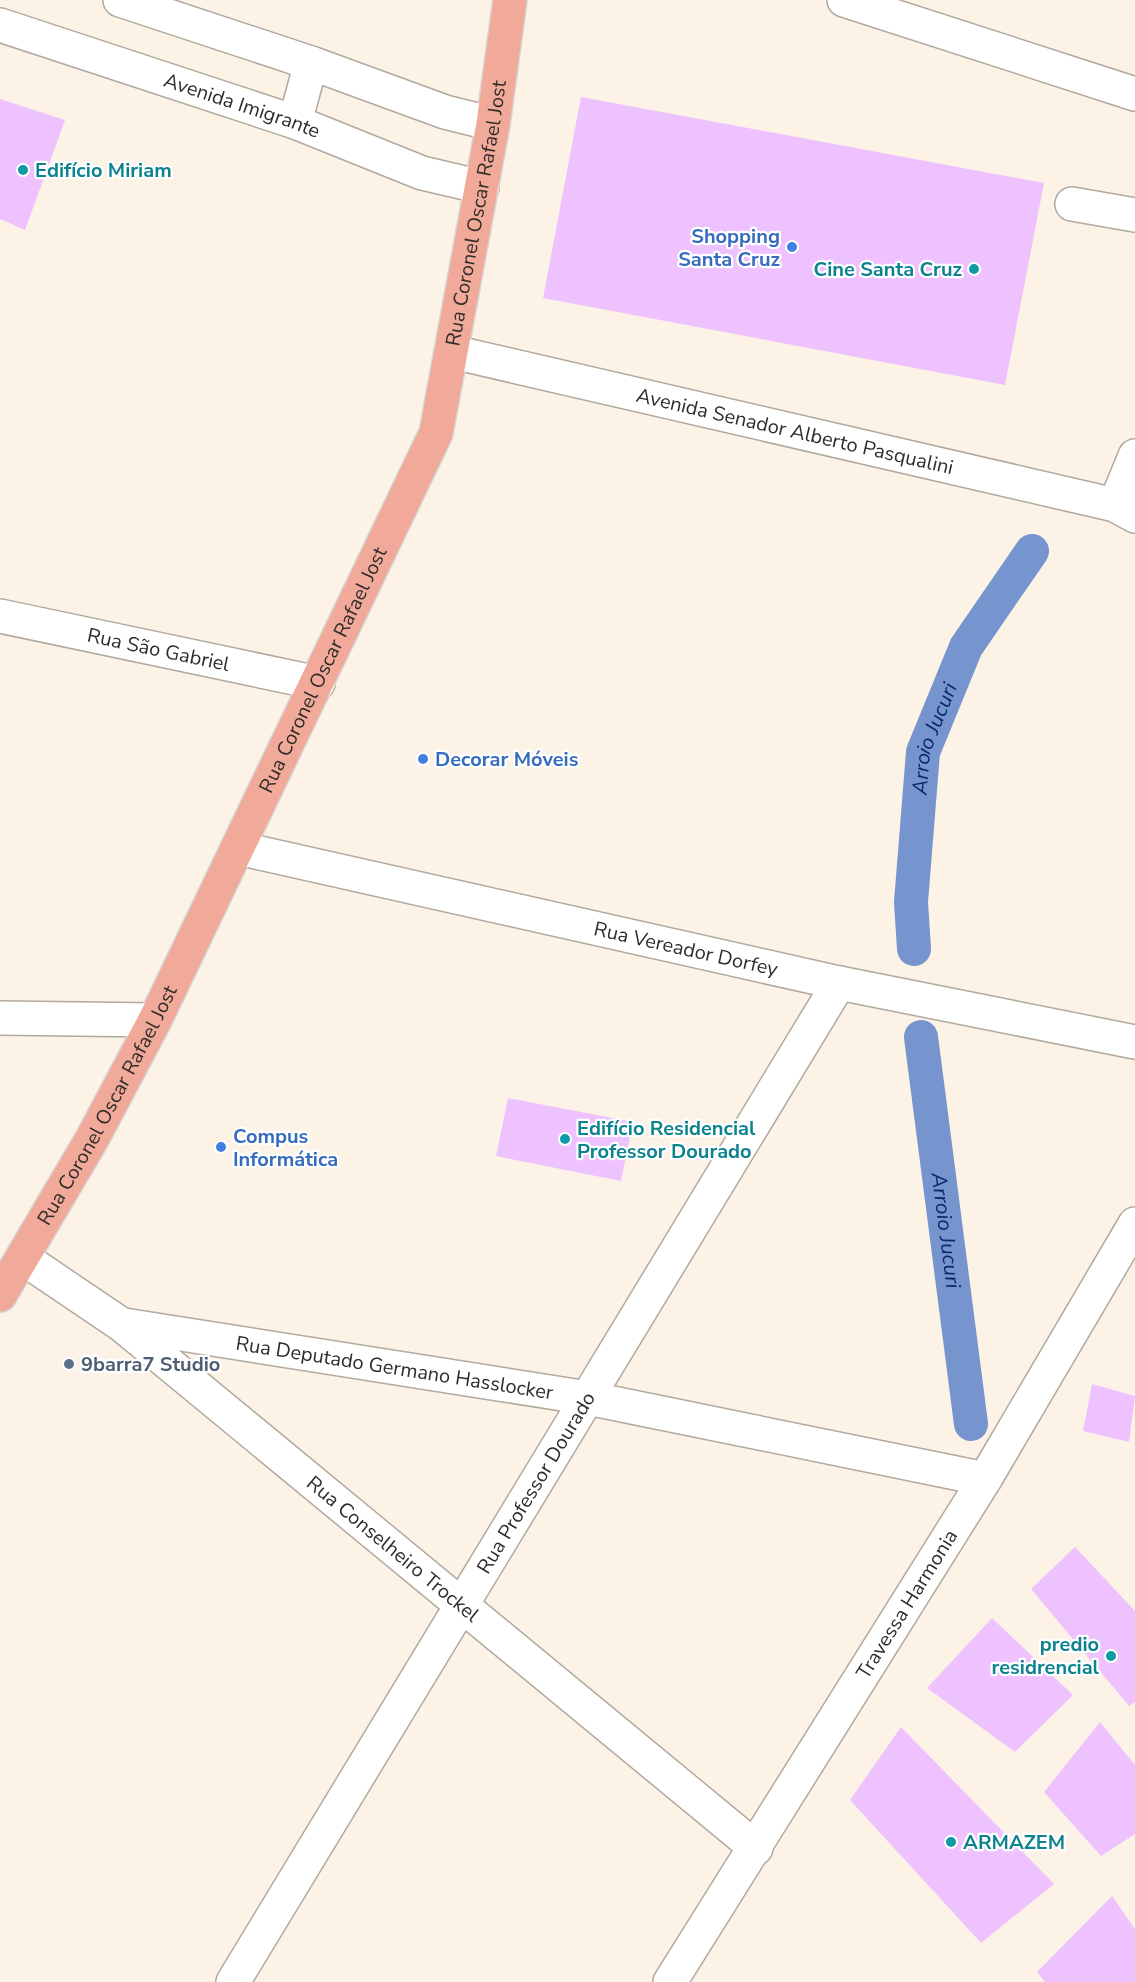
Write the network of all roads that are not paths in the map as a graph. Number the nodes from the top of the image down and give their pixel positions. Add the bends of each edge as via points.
1 (120, 0) edge
2 (510, 0) edge
3 (844, 0) edge
4 (0, 25) edge
5 (311, 63) junction
6 (1135, 94) edge
7 (295, 122) junction
8 (493, 124) junction
9 (482, 187) junction
10 (1072, 204) dead end
11 (1135, 215) edge
12 (453, 352) junction
13 (1135, 456) edge
14 (1125, 511) edge
15 (0, 616) edge
16 (318, 683) junction
17 (238, 848) junction
18 (839, 983) junction
19 (0, 1018) edge
20 (155, 1020) junction
21 (1135, 1042) edge
22 (1135, 1224) edge
23 (23, 1258) junction
24 (0, 1295) edge
25 (122, 1325) junction
26 (588, 1398) junction
27 (985, 1479) junction
28 (464, 1605) junction
29 (756, 1848) junction
30 (233, 1982) edge
31 (670, 1982) edge

1 - 5 street
2 - 8 main road, Rua Coronel Oscar Rafael Jost
3 - 6 street
4 - 7 street, Avenida Imigrante
5 - 7 street
5 - 8 street via 445,112
7 - 9 street, Avenida Imigrante via 422,172
8 - 9 main road, Rua Coronel Oscar Rafael Jost
9 - 12 main road, Rua Coronel Oscar Rafael Jost
10 - 11 street
12 - 14 street, Avenida Senador Alberto Pasqualini
12 - 16 main road, Rua Coronel Oscar Rafael Jost via 436,433
13 - 14 street
15 - 16 street, Rua São Gabriel
16 - 17 main road, Rua Coronel Oscar Rafael Jost
17 - 18 street, Rua Vereador Dorfey
17 - 20 main road, Rua Coronel Oscar Rafael Jost
18 - 21 street, Rua Vereador Dorfey
18 - 26 street, Rua Professor Dourado
19 - 20 street
20 - 23 main road, Rua Coronel Oscar Rafael Jost
22 - 27 street, Travessa Harmonia
23 - 24 main road, Rua Coronel Oscar Rafael Jost
23 - 25 street, Rua Conselheiro Trockel
25 - 26 street, Rua Deputado Germano Hasslocker
25 - 28 street, Rua Conselheiro Trockel
26 - 27 street, Rua Deputado Germano Hasslocker
26 - 28 street, Rua Professor Dourado
27 - 29 street, Travessa Harmonia
28 - 29 street, Rua Conselheiro Trockel
28 - 30 street, Rua Professor Dourado
29 - 31 street, Travessa Harmonia

